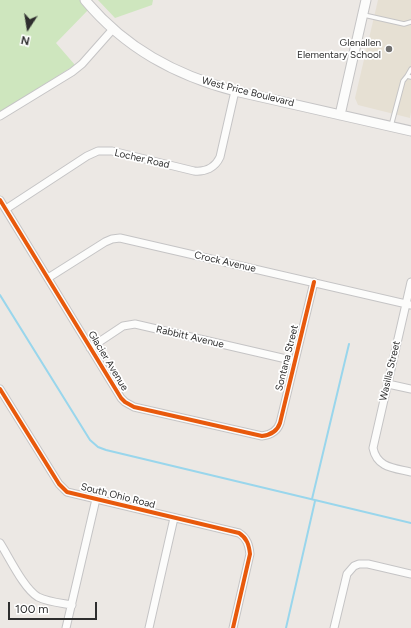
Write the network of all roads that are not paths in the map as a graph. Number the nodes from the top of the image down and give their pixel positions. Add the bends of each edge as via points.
1 (85, 0) edge
2 (366, 0) edge
3 (363, 14) junction
4 (411, 22) edge
5 (113, 29) junction
6 (411, 69) edge
7 (409, 77) edge
8 (235, 91) junction
9 (340, 115) junction
10 (0, 116) edge
11 (391, 127) junction
12 (411, 131) edge
13 (0, 200) edge
14 (6, 210) junction
15 (48, 278) junction
16 (314, 282) junction
17 (411, 282) edge
18 (408, 305) edge
19 (90, 348) junction
20 (295, 361) junction
21 (388, 384) junction
22 (0, 389) edge
23 (411, 389) edge
24 (270, 435) joint
25 (411, 472) edge
26 (96, 499) junction
27 (174, 518) junction
28 (0, 543) edge
29 (411, 574) edge
30 (72, 605) junction
31 (66, 628) edge
32 (149, 628) edge
33 (233, 628) edge
34 (334, 628) edge

1 - 5 street, West Price Boulevard
2 - 3 street
3 - 4 lane via 404,24
3 - 9 street
5 - 8 street, West Price Boulevard via 166,66 208,84
5 - 10 street via 72,72
6 - 7 lane
7 - 11 lane via 403,81
8 - 9 street, West Price Boulevard
8 - 14 street, Locher Road via 220,157 210,168 194,171 112,151 98,152 87,156
9 - 11 street, West Price Boulevard
11 - 12 street, West Price Boulevard
13 - 14 street, Glacier Avenue
14 - 15 street, Glacier Avenue
15 - 16 street, Crock Avenue via 105,242 120,238
15 - 19 street, Glacier Avenue
16 - 18 street, Crock Avenue
16 - 20 street, Sontana Street
17 - 18 street, Wasilla Street
18 - 21 street, Wasilla Street
19 - 20 street, Rabbitt Avenue via 123,326 135,324
19 - 24 street, Glacier Avenue via 121,398 129,405 262,436
20 - 24 street, Sontana Street via 280,423
21 - 23 street
21 - 25 street, Wasilla Street via 373,445 374,453 378,460 387,466
22 - 26 street, South Ohio Road via 62,488 70,493
26 - 27 street, South Ohio Road
26 - 30 street
27 - 32 street
27 - 33 street, South Ohio Road via 241,535 250,548
28 - 30 street via 30,591 44,599
29 - 34 street via 364,563 354,566 348,572
30 - 31 street

